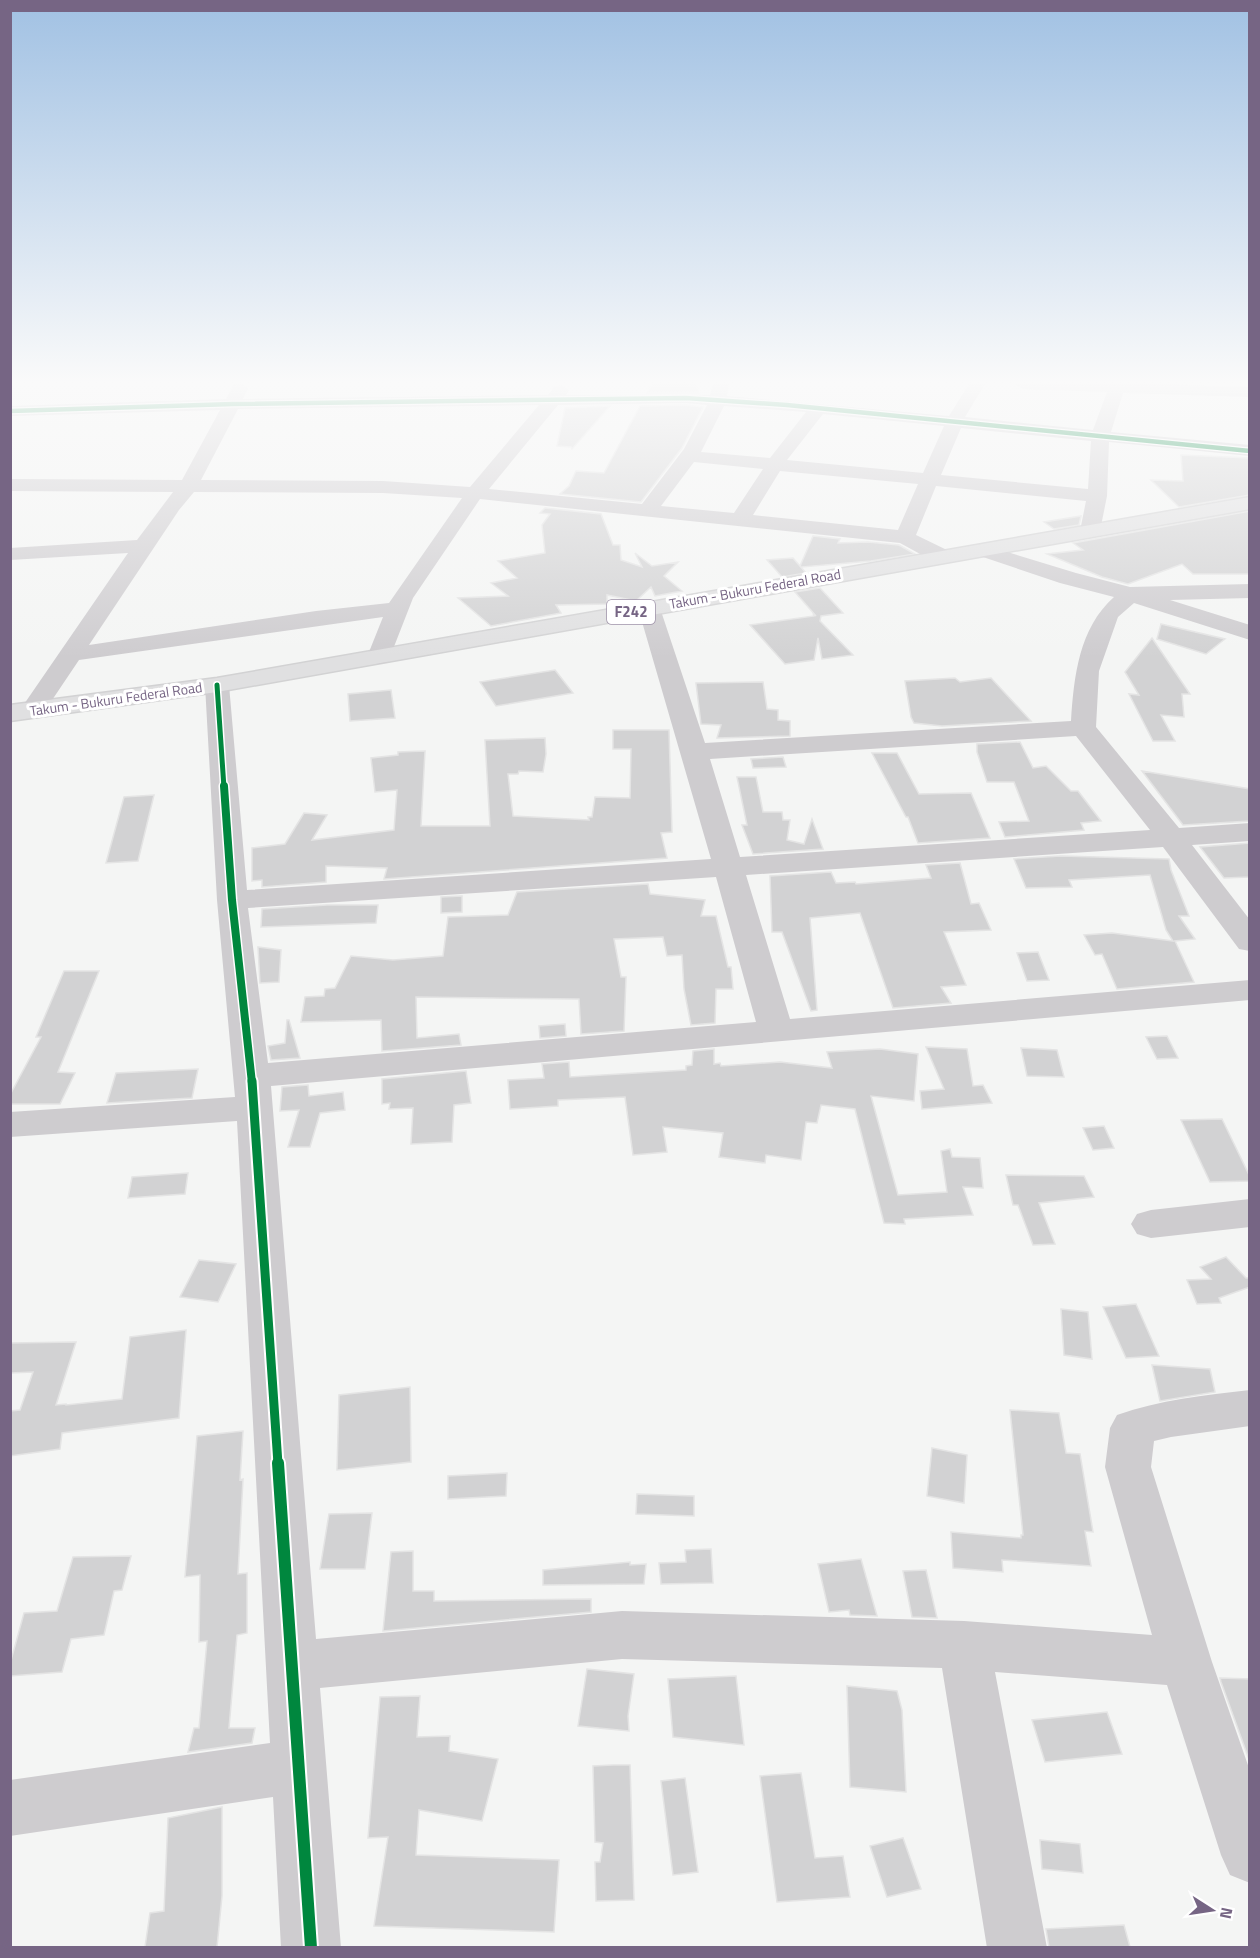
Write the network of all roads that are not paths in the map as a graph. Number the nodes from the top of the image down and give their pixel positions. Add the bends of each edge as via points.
1 (194, 475) edge
2 (490, 475) edge
3 (674, 475) edge
4 (768, 475) edge
5 (880, 475) edge
6 (930, 475) edge
7 (1098, 475) edge
8 (928, 480) junction
9 (10, 485) edge
10 (189, 485) junction
11 (475, 493) junction
12 (1097, 496) junction
13 (1250, 503) edge
14 (648, 510) junction
15 (740, 520) junction
16 (1090, 531) junction
17 (905, 537) junction
18 (145, 546) junction
19 (981, 550) junction
20 (10, 554) edge
21 (941, 556) junction
22 (1250, 591) edge
23 (1130, 594) junction
24 (649, 608) junction
25 (398, 609) junction
26 (1250, 633) edge
27 (71, 654) junction
28 (379, 657) junction
29 (217, 685) junction
30 (22, 712) edge
31 (1083, 728) junction
32 (695, 752) junction
33 (1250, 832) edge
34 (1172, 838) junction
35 (728, 867) junction
36 (232, 900) junction
37 (1250, 942) edge
38 (1250, 990) edge
39 (776, 1031) junction
40 (253, 1092) junction
41 (10, 1125) edge
42 (1250, 1213) edge
43 (1151, 1224) dead end
44 (1250, 1408) edge
45 (964, 1645) junction
46 (1186, 1662) junction
47 (291, 1666) junction
48 (298, 1766) junction
49 (10, 1808) edge
50 (1250, 1855) edge
51 (311, 1947) edge
52 (1017, 1947) edge

1 - 10 street
2 - 11 street
3 - 14 street
4 - 15 street
5 - 8 street
6 - 8 street
7 - 12 street
8 - 12 street
8 - 17 street
9 - 10 street
10 - 11 street
10 - 18 street
11 - 14 street
11 - 25 street
12 - 16 street
13 - 16 main road, Takum - Bukuru Federal Road / F242
14 - 15 street
15 - 17 street
16 - 19 main road, Takum - Bukuru Federal Road / F242
17 - 21 street
18 - 20 street
18 - 27 street
19 - 21 main road, Takum - Bukuru Federal Road / F242
19 - 23 street
21 - 24 main road, Takum - Bukuru Federal Road / F242
22 - 23 street
23 - 26 street
23 - 31 street via 1108,614 1098,639 1087,671
24 - 28 main road, Takum - Bukuru Federal Road / F242
24 - 32 street
25 - 27 street
25 - 28 street
27 - 30 street
28 - 29 main road, Takum - Bukuru Federal Road / F242
29 - 30 main road, Takum - Bukuru Federal Road / F242
29 - 36 street
31 - 32 street
31 - 34 street
32 - 35 street
33 - 34 street
34 - 35 street
34 - 37 street
35 - 36 street
35 - 39 street
36 - 40 street
38 - 39 street
39 - 40 street
40 - 41 street
40 - 47 street
42 - 43 street
44 - 46 street via 1171,1418 1133,1428 1128,1467
45 - 46 street
45 - 47 street via 622,1635
45 - 52 street
46 - 50 street
47 - 48 street
48 - 49 street
48 - 51 street

